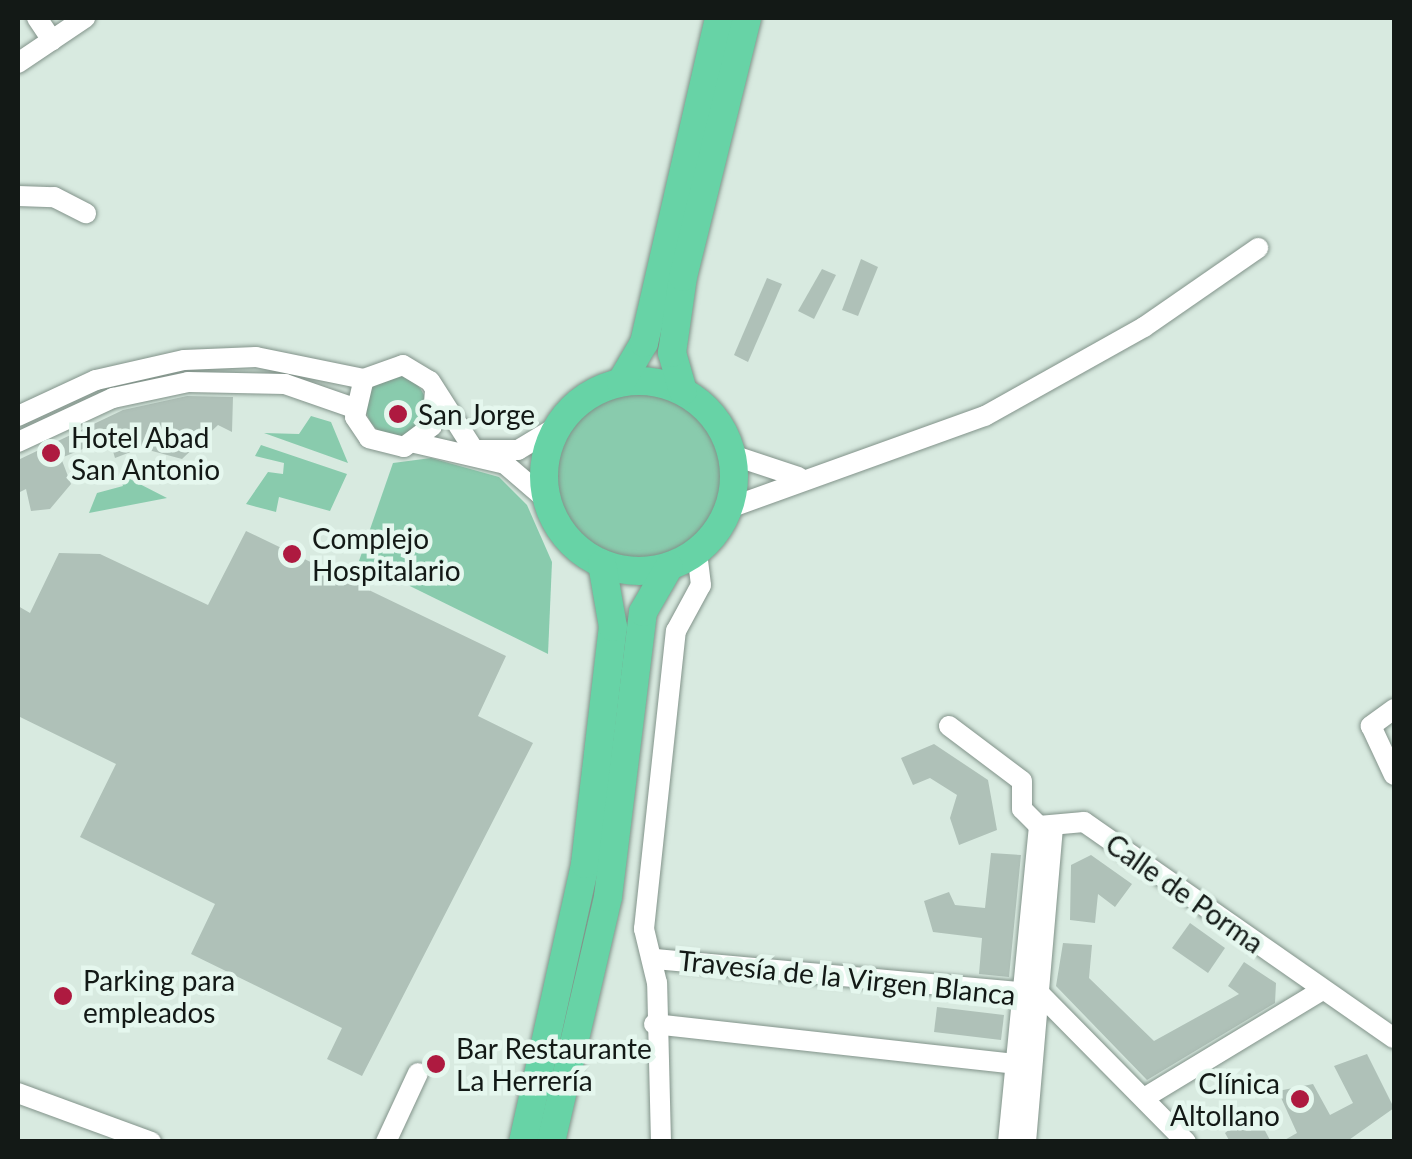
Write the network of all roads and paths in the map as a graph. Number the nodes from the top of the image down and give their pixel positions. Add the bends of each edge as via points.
1 (37, 18) edge
2 (86, 18) edge
3 (719, 18) edge
4 (747, 18) edge
5 (52, 40) junction
6 (18, 63) edge
7 (18, 196) edge
8 (86, 213) dead end
9 (1258, 248) dead end
10 (364, 379) junction
11 (621, 382) junction
12 (434, 391) junction
13 (683, 391) junction
14 (354, 408) junction
15 (18, 416) edge
16 (558, 426) junction
17 (18, 442) edge
18 (415, 443) junction
19 (732, 455) junction
20 (820, 476) junction
21 (547, 500) junction
22 (729, 508) junction
23 (697, 552) junction
24 (602, 564) junction
25 (669, 566) junction
26 (1394, 709) edge
27 (949, 726) dead end
28 (1394, 775) edge
29 (1046, 828) junction
30 (654, 959) junction
31 (1322, 990) junction
32 (1031, 995) junction
33 (654, 1024) junction
34 (1394, 1038) edge
35 (1016, 1064) junction
36 (418, 1074) dead end
37 (18, 1094) edge
38 (1144, 1098) junction
39 (151, 1142) edge
40 (386, 1142) edge
41 (523, 1142) edge
42 (551, 1142) edge
43 (662, 1142) edge
44 (1008, 1142) edge
45 (1026, 1142) edge
46 (1186, 1142) edge

1 - 5 street
2 - 5 street
3 - 11 highway via 644,343
4 - 13 highway via 682,277 672,353
5 - 6 street
7 - 8 street via 54,197
9 - 20 street via 1032,392
10 - 12 street via 403,365
10 - 14 street
10 - 15 street via 256,357 184,360 96,380
11 - 13 highway
11 - 16 highway via 576,405
12 - 16 street via 474,450 518,450
12 - 18 street via 436,415
13 - 19 highway via 713,416
14 - 17 street via 285,384 188,382 113,398
14 - 18 street via 369,438
16 - 21 highway via 545,462
18 - 21 street via 505,464
19 - 20 street via 778,474
19 - 22 highway
20 - 22 street
21 - 24 highway via 569,541
22 - 23 highway
23 - 25 highway
23 - 30 street via 701,585 676,630 647,904
24 - 25 highway
24 - 41 highway via 614,608 588,848 559,1010
25 - 42 highway via 642,612 608,897
26 - 28 street via 1371,726
27 - 29 street via 1022,781 1022,810
29 - 31 street, Calle de Porma via 1084,822
29 - 32 street
30 - 32 street, Travesía de la Virgen Blanca
30 - 33 street
31 - 34 street, Calle de Porma
31 - 38 street
32 - 35 street
32 - 38 street
32 - 45 street
33 - 35 street
33 - 43 street
35 - 44 street
36 - 40 street
37 - 39 street
38 - 46 street

